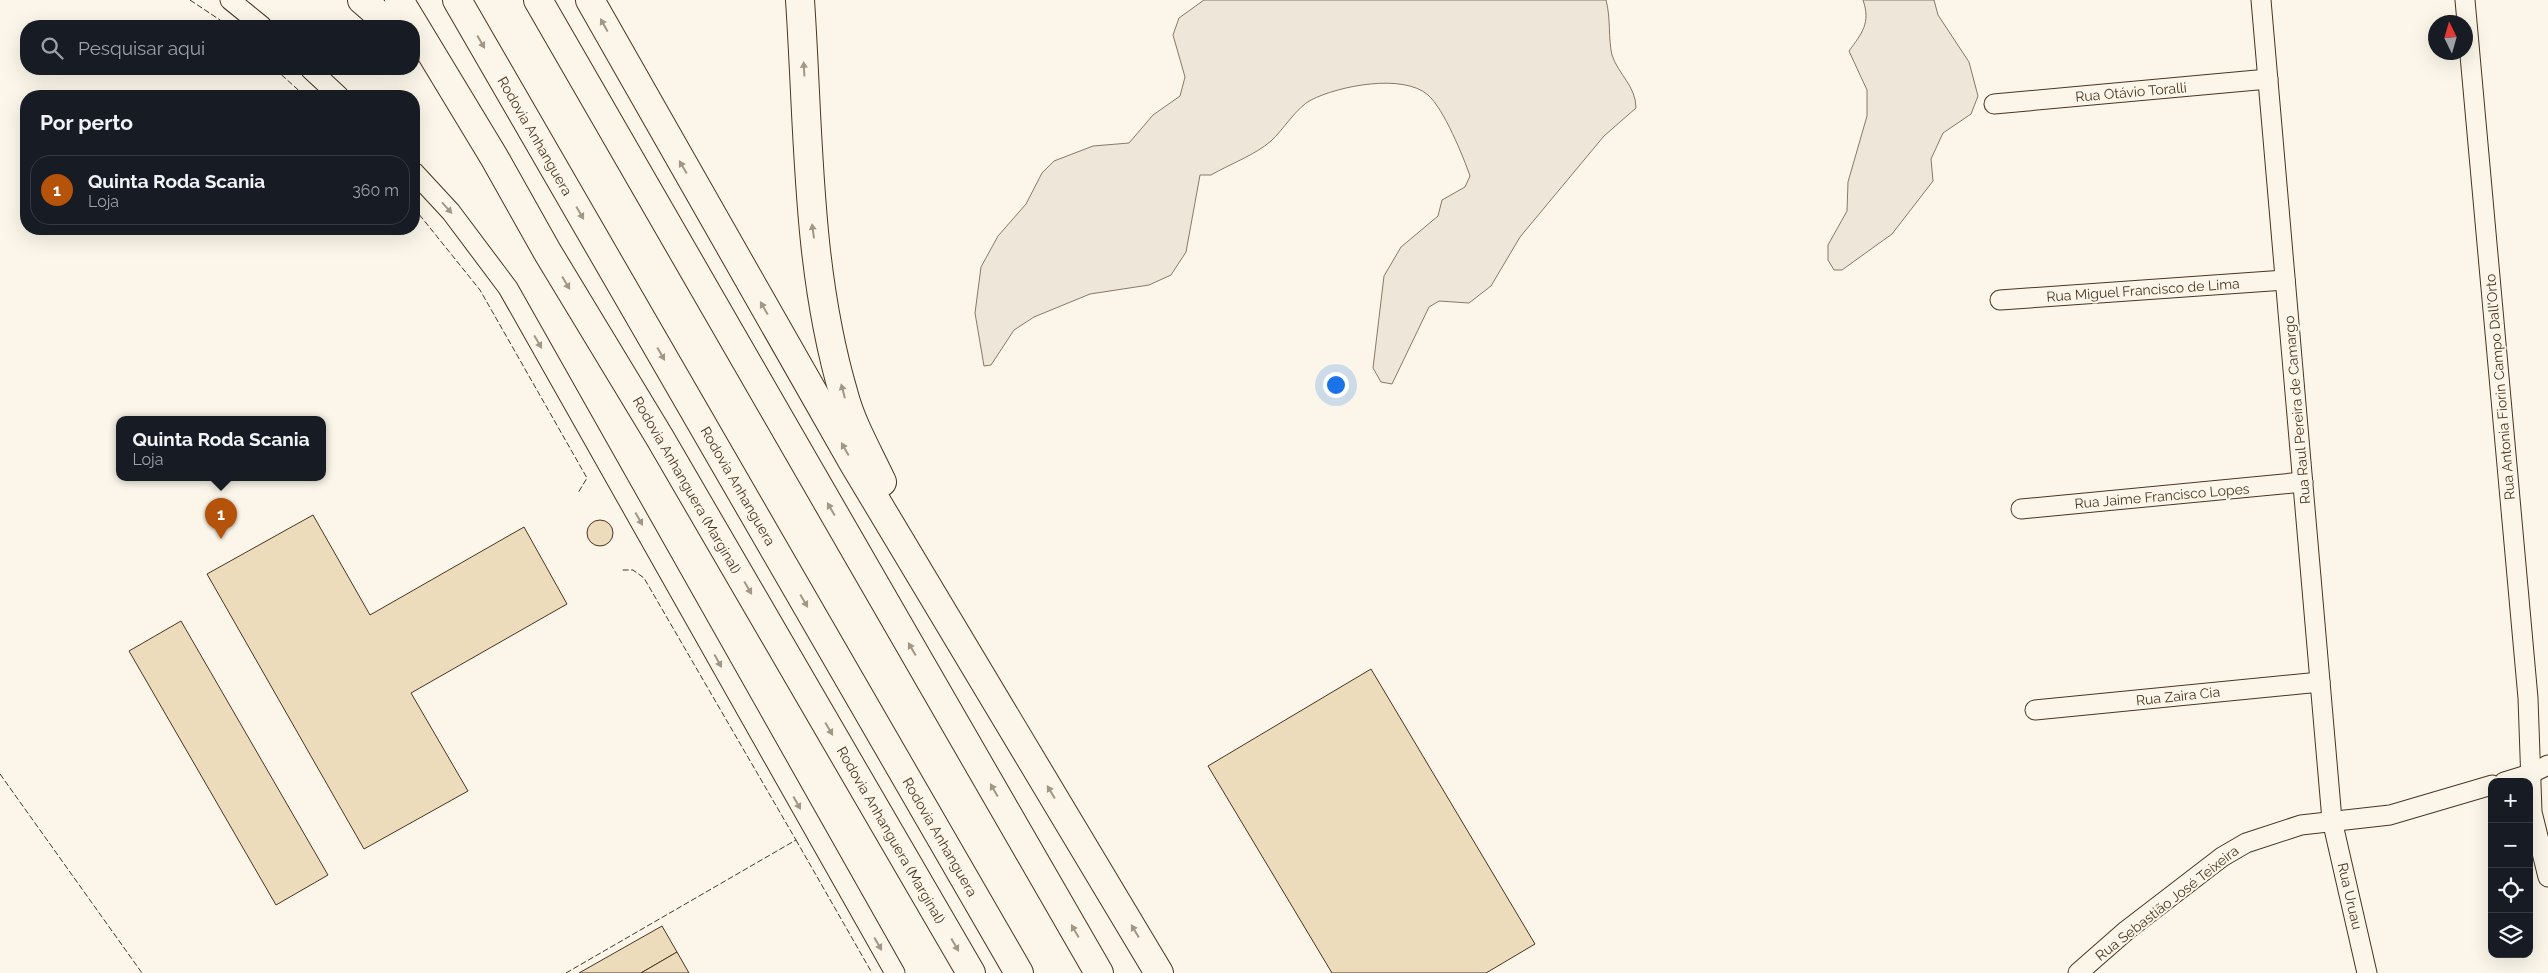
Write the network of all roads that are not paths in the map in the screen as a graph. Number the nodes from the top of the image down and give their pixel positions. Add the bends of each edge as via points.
1 (230, 0) edge
2 (362, 0) edge
3 (399, 0) edge
4 (457, 0) edge
5 (538, 0) edge
6 (590, 0) edge
7 (800, 0) edge
8 (2261, 0) edge
9 (2465, 0) edge
10 (255, 20) edge
11 (385, 20) edge
12 (411, 20) edge
13 (420, 35) edge
14 (420, 55) edge
15 (316, 75) edge
16 (2268, 79) junction
17 (333, 90) edge
18 (1994, 104) dead end
19 (420, 178) edge
20 (548, 253) junction
21 (2286, 280) junction
22 (2000, 300) dead end
23 (2303, 482) junction
24 (2021, 509) dead end
25 (2320, 682) junction
26 (987, 686) junction
27 (2035, 710) dead end
28 (2548, 765) edge
29 (2530, 774) junction
30 (2517, 778) edge
31 (2488, 786) edge
32 (2332, 820) junction
33 (2548, 877) edge
34 (895, 973) edge
35 (971, 973) edge
36 (1019, 973) edge
37 (1099, 973) edge
38 (1159, 973) edge
39 (2078, 973) edge
40 (2367, 973) edge

1 - 10 street
2 - 11 highway
3 - 12 highway, Rodovia Anhanguera (Marginal)
4 -> 36 highway, Rodovia Anhanguera
37 -> 5 highway
26 -> 6 highway via 849,456
26 -> 7 highway via 885,489 844,397 826,328 811,215
8 - 16 street, Rua Raul Pereira de Camargo
9 - 29 street, Rua Antonia Fiorin Campo Dall'Orto via 2528,698
13 - 20 highway, Rodovia Anhanguera (Marginal)
14 - 20 highway
15 - 17 street
16 - 18 street, Rua Otávio Toralli
16 - 21 street, Rua Raul Pereira de Camargo
19 -> 34 street via 451,212 508,288
20 -> 35 highway, Rodovia Anhanguera (Marginal) via 660,438
21 - 22 street, Rua Miguel Francisco de Lima
21 - 23 street, Rua Raul Pereira de Camargo
23 - 24 street, Rua Jaime Francisco Lopes
23 - 25 street, Rua Raul Pereira de Camargo
25 - 27 street, Rua Zaira Cia
25 - 32 street, Rua Raul Pereira de Camargo
38 -> 26 highway
28 - 29 street
29 - 30 street
29 - 33 street, Rua Antonia Fiorin Campo Dall'Orto via 2532,812
31 - 32 street, Rua Sebastião José Teixeira via 2390,815
32 - 39 street, Rua Sebastião José Teixeira via 2272,833 2222,857 2127,930
32 - 40 street, Rua Uruau

